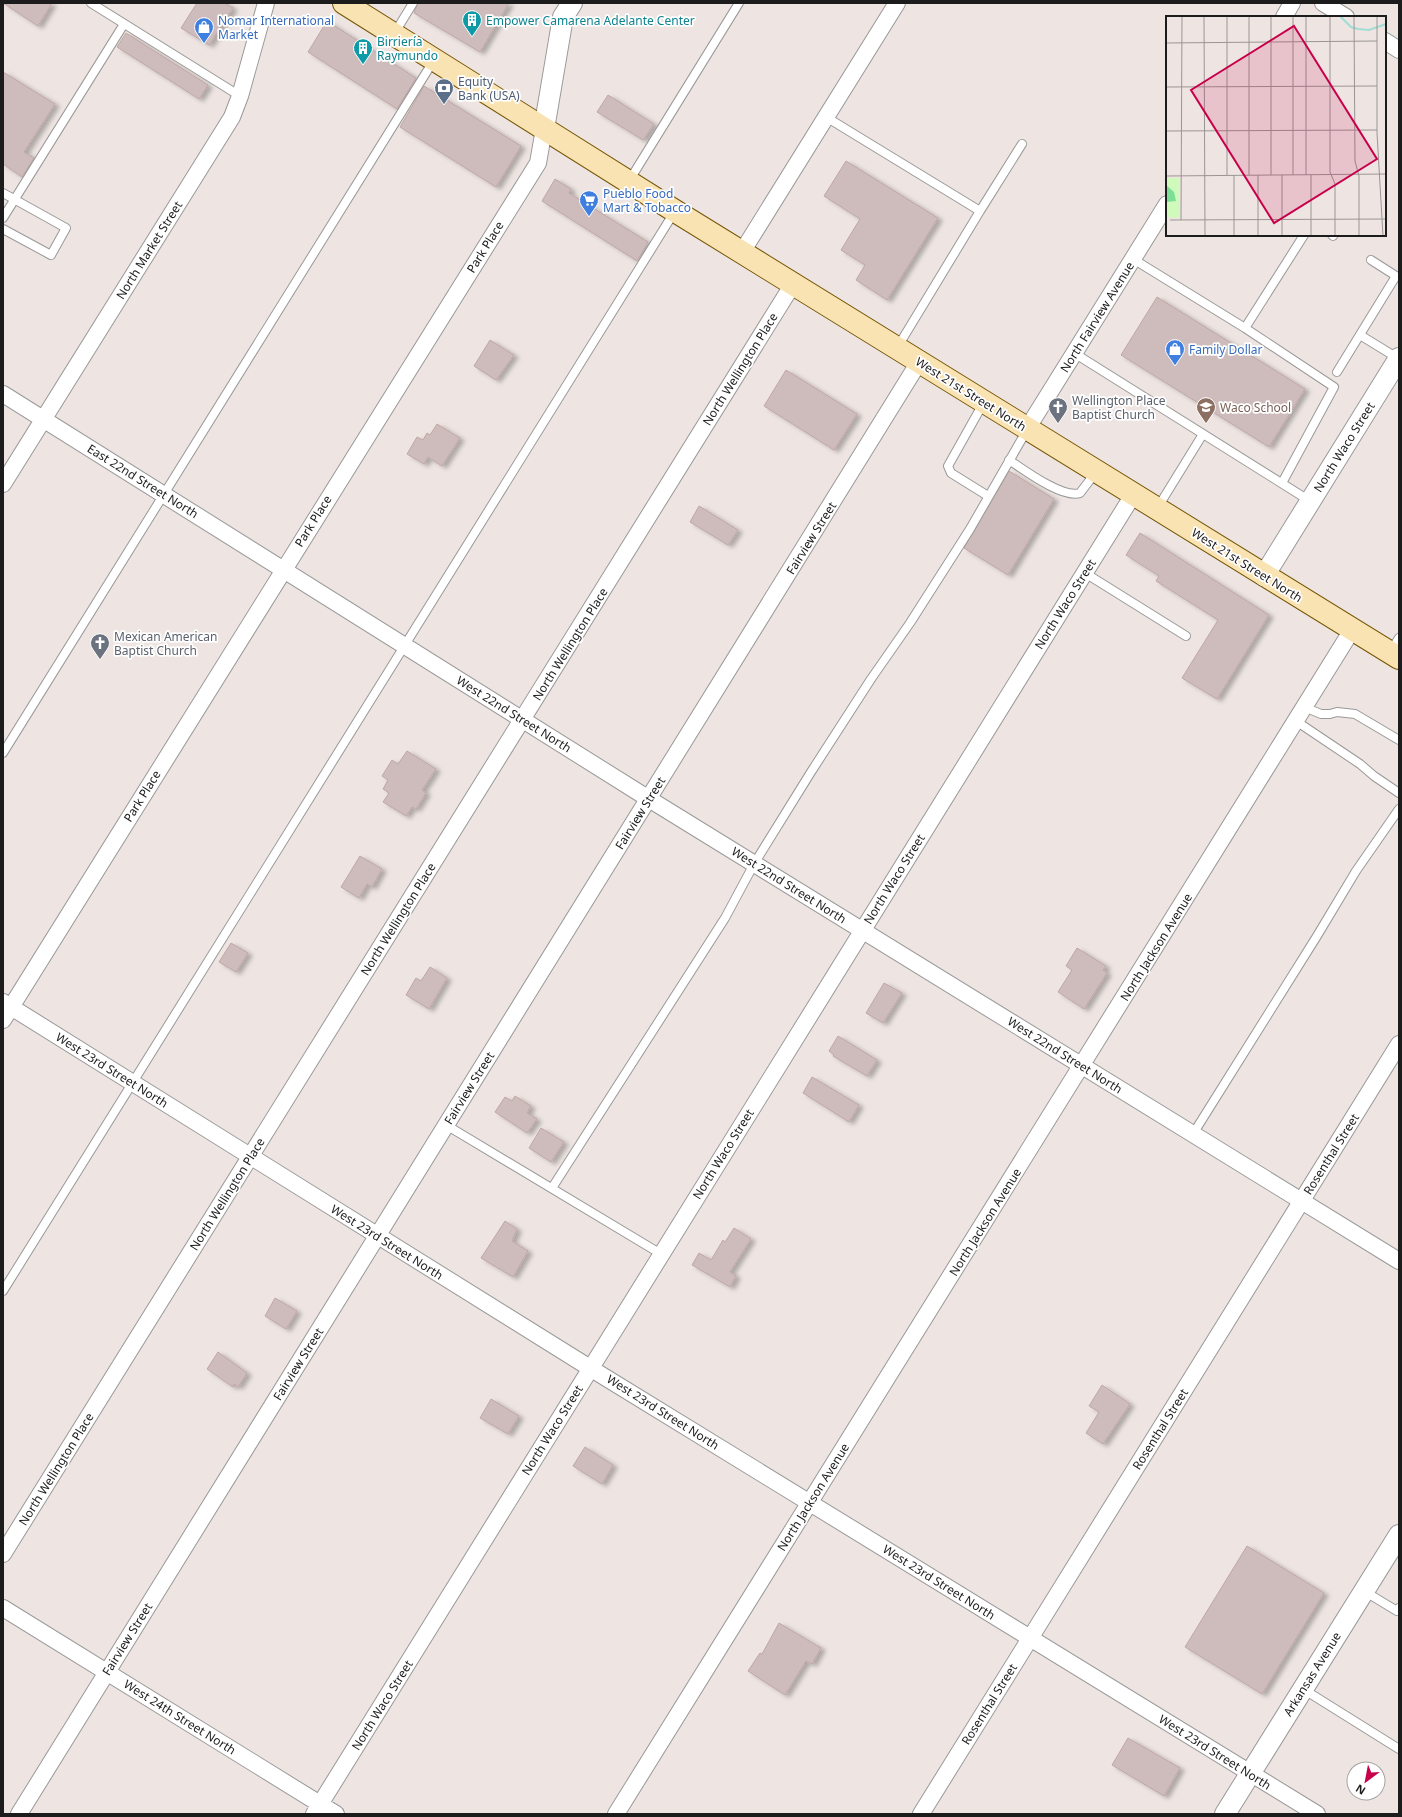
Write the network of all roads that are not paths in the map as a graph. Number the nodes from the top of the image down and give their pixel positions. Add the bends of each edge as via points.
1 (91, 3) edge
2 (266, 3) edge
3 (344, 3) edge
4 (413, 3) edge
5 (572, 3) edge
6 (739, 3) edge
7 (896, 3) edge
8 (1292, 3) edge
9 (1323, 3) edge
10 (1285, 16) edge
11 (1344, 16) edge
12 (124, 24) junction
13 (394, 34) junction
14 (1386, 42) edge
15 (1399, 50) edge
16 (434, 60) junction
17 (240, 96) junction
18 (826, 116) junction
19 (544, 129) junction
20 (1022, 144) dead end
21 (629, 182) junction
22 (3, 193) edge
23 (14, 199) junction
24 (1166, 206) edge
25 (675, 211) junction
26 (980, 211) junction
27 (3, 218) edge
28 (3, 229) edge
29 (1303, 236) edge
30 (742, 252) junction
31 (1133, 259) junction
32 (1371, 260) dead end
33 (793, 284) junction
34 (1245, 328) junction
35 (1360, 335) junction
36 (897, 348) junction
37 (1074, 353) junction
38 (1399, 358) edge
39 (919, 362) junction
40 (1337, 372) dead end
41 (3, 394) edge
42 (984, 402) junction
43 (44, 418) junction
44 (1027, 429) junction
45 (1203, 434) junction
46 (1009, 460) junction
47 (1096, 472) junction
48 (1282, 483) junction
49 (3, 484) edge
50 (164, 494) junction
51 (1133, 495) junction
52 (988, 496) junction
53 (1310, 502) junction
54 (1156, 510) junction
55 (284, 568) junction
56 (1085, 573) junction
57 (1264, 576) junction
58 (1352, 630) junction
59 (1186, 636) dead end
60 (404, 645) junction
61 (1396, 650) edge
62 (1304, 707) junction
63 (522, 719) junction
64 (1296, 721) junction
65 (1399, 740) edge
66 (3, 754) edge
67 (1399, 793) edge
68 (648, 799) junction
69 (1399, 809) edge
70 (754, 864) junction
71 (862, 931) junction
72 (6, 1010) edge
73 (1399, 1044) edge
74 (1082, 1066) junction
75 (132, 1083) junction
76 (446, 1124) junction
77 (1193, 1134) junction
78 (250, 1157) junction
79 (552, 1188) junction
80 (1302, 1201) junction
81 (377, 1236) junction
82 (661, 1254) junction
83 (1399, 1261) edge
84 (3, 1291) edge
85 (590, 1368) junction
86 (810, 1503) junction
87 (1399, 1535) edge
88 (3, 1554) edge
89 (1363, 1591) junction
90 (3, 1608) edge
91 (1398, 1610) edge
92 (1030, 1638) junction
93 (107, 1672) junction
94 (1303, 1689) junction
95 (1399, 1749) edge
96 (1250, 1773) junction
97 (317, 1809) edge
98 (18, 1814) edge
99 (336, 1814) edge
100 (616, 1814) edge
101 (921, 1814) edge
102 (1225, 1814) edge
103 (1317, 1814) edge

1 - 12 lane
2 - 17 street, North Market Street
3 - 13 main road, West 21st Street North
4 - 13 lane
5 - 19 street, Park Place via 563,17
6 - 21 lane
7 - 18 street
8 - 10 street
9 - 11 street
12 - 17 lane
12 - 23 lane
13 - 16 main road, West 21st Street North
14 - 15 street
16 - 19 main road, West 21st Street North
16 - 50 lane
17 - 43 street, North Market Street via 232,117
18 - 26 lane
18 - 30 street
19 - 21 main road, West 21st Street North
19 - 55 street, Park Place via 538,163
20 - 26 lane
21 - 25 main road, West 21st Street North
22 - 23 lane
23 - 27 lane
23 - 28 lane via 66,228 51,255
24 - 31 street, North Fairview Avenue
25 - 30 main road, West 21st Street North
25 - 60 lane
26 - 36 lane
29 - 34 lane
30 - 33 main road, West 21st Street North
31 - 34 lane
31 - 37 street, North Fairview Avenue
32 - 35 lane via 1396,276
33 - 36 main road, West 21st Street North
33 - 63 street, North Wellington Place
34 - 48 lane via 1334,387
35 - 38 lane
35 - 40 lane
36 - 39 main road, West 21st Street North
37 - 44 street, North Fairview Avenue
37 - 45 lane
38 - 53 street, North Waco Street
39 - 42 main road, West 21st Street North
39 - 68 street, Fairview Street
41 - 43 street, East 22nd Street North
42 - 44 main road, West 21st Street North
42 - 52 lane via 948,466 951,473
43 - 49 street, North Market Street
43 - 50 street, East 22nd Street North
44 - 46 lane
44 - 47 main road, West 21st Street North
45 - 48 lane
45 - 54 lane
46 - 47 lane via 1047,484 1069,494 1080,493
46 - 52 lane
47 - 51 main road, West 21st Street North
48 - 53 lane
50 - 55 street, East 22nd Street North
50 - 66 lane
51 - 54 main road, West 21st Street North
51 - 56 street, North Waco Street
52 - 70 lane via 910,623 871,679
53 - 57 street, North Waco Street
54 - 57 main road, West 21st Street North
55 - 60 street, West 22nd Street North
55 - 72 street, Park Place
56 - 59 lane
56 - 71 street, North Waco Street
57 - 58 main road, West 21st Street North
58 - 61 main road, West 21st Street North
58 - 62 street, North Jackson Avenue
60 - 63 street, West 22nd Street North
60 - 75 lane
62 - 64 street, North Jackson Avenue
62 - 65 lane via 1321,714 1355,714
63 - 68 street, West 22nd Street North
63 - 78 street, North Wellington Place
64 - 67 lane
64 - 74 street, North Jackson Avenue
68 - 70 street, West 22nd Street North
68 - 76 street, Fairview Street
69 - 77 lane via 1356,871
70 - 71 street, West 22nd Street North
70 - 79 lane via 725,918
71 - 74 street, West 22nd Street North
71 - 82 street, North Waco Street
72 - 75 street, West 23rd Street North
73 - 80 street, Rosenthal Street
74 - 77 street, West 22nd Street North
74 - 86 street, North Jackson Avenue
75 - 78 street, West 23rd Street North
75 - 84 lane
76 - 79 lane
76 - 81 street, Fairview Street
77 - 80 street, West 22nd Street North
78 - 81 street, West 23rd Street North
78 - 88 street, North Wellington Place
79 - 82 lane
80 - 83 street, West 22nd Street North
80 - 92 street, Rosenthal Street
81 - 85 street, West 23rd Street North
81 - 93 street, Fairview Street
82 - 85 street, North Waco Street
85 - 86 street, West 23rd Street North
85 - 97 street, North Waco Street
86 - 92 street, West 23rd Street North
86 - 100 street, North Jackson Avenue
87 - 89 street, Arkansas Avenue
89 - 91 lane
89 - 94 street, Arkansas Avenue
90 - 93 street, West 24th Street North
92 - 96 street, West 23rd Street North
92 - 101 street, Rosenthal Street
93 - 97 street, West 24th Street North
93 - 98 street, Fairview Street
94 - 95 lane
94 - 96 street, Arkansas Avenue
96 - 102 street, Arkansas Avenue
96 - 103 street, West 23rd Street North
97 - 99 street, West 24th Street North

